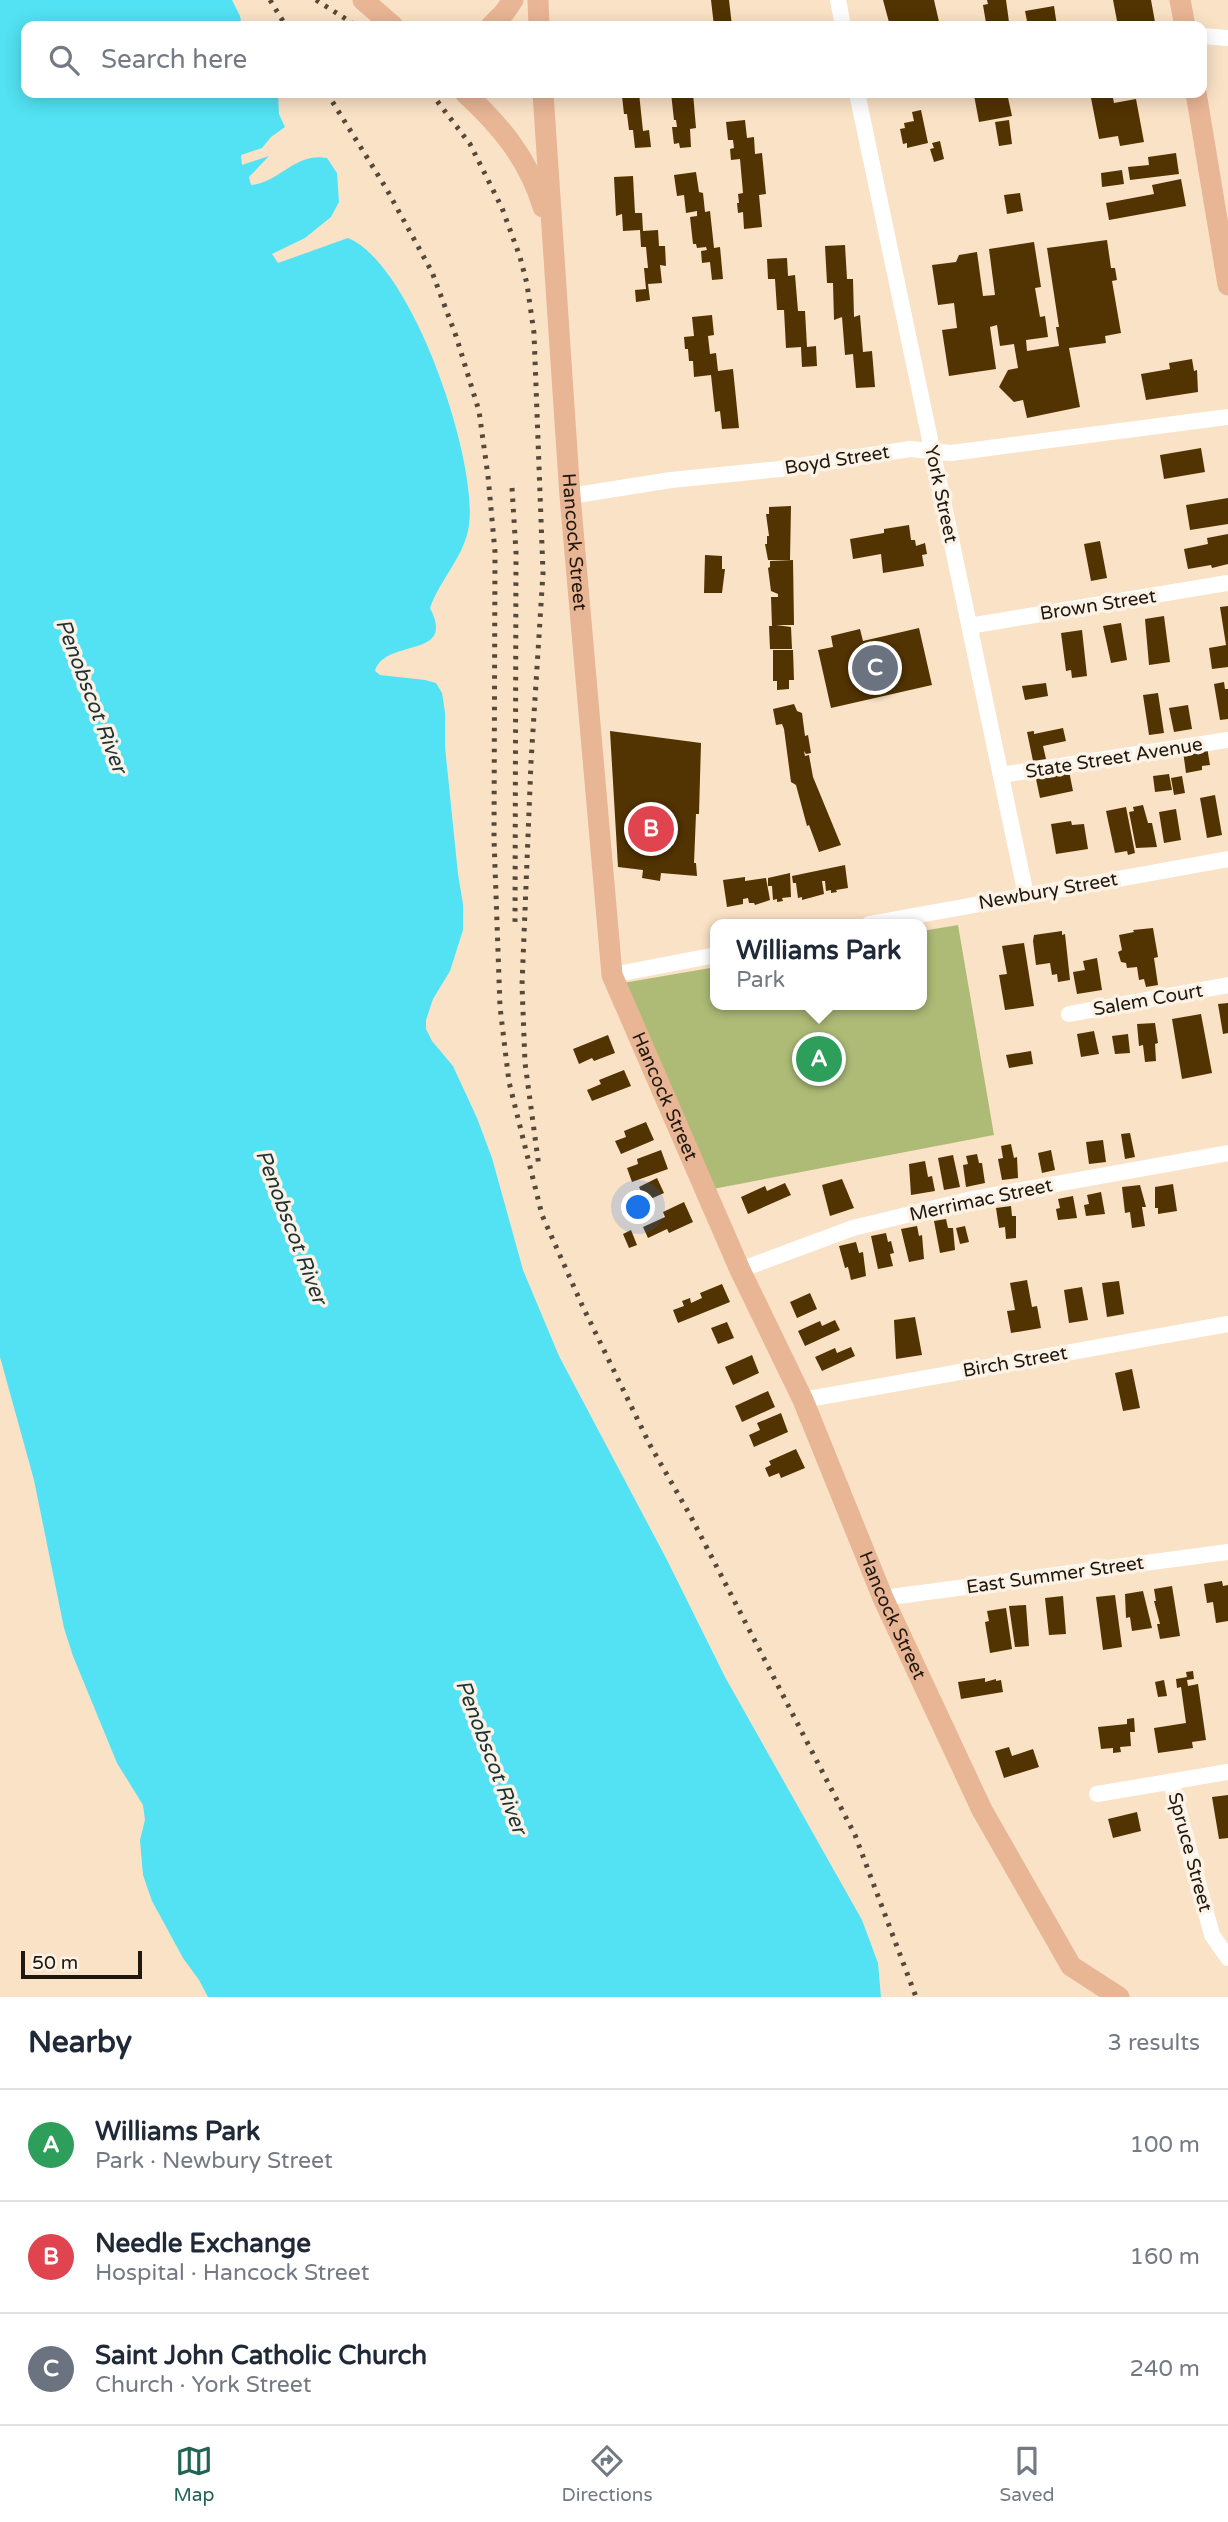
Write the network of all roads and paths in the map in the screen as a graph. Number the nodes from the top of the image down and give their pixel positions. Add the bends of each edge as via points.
1 (363, 0) edge
2 (513, 0) edge
3 (538, 0) edge
4 (838, 0) edge
5 (1180, 0) edge
6 (388, 21) edge
7 (496, 21) edge
8 (539, 21) edge
9 (842, 21) edge
10 (1184, 21) edge
11 (1207, 36) edge
12 (1228, 38) edge
13 (470, 98) edge
14 (543, 98) edge
15 (858, 98) edge
16 (1197, 98) edge
17 (552, 243) junction
18 (1228, 285) edge
19 (1228, 416) edge
20 (932, 451) junction
21 (570, 496) junction
22 (1228, 583) edge
23 (969, 626) junction
24 (1228, 740) edge
25 (1001, 775) junction
26 (1228, 859) edge
27 (1026, 895) junction
28 (896, 919) edge
29 (710, 956) edge
30 (612, 975) junction
31 (1228, 985) edge
32 (1069, 1014) dead end
33 (1228, 1153) edge
34 (740, 1270) junction
35 (1228, 1324) edge
36 (803, 1400) junction
37 (1228, 1552) edge
38 (883, 1598) junction
39 (1228, 1772) edge
40 (1171, 1782) junction
41 (1097, 1794) dead end
42 (1228, 1958) edge
43 (1119, 1997) edge

1 - 6 main road
2 - 7 main road
3 - 8 main road
4 - 9 street
5 - 10 main road
11 - 12 street
13 - 17 main road via 524,161
14 - 17 main road, Hancock Street
15 - 20 street, York Street
16 - 18 main road
17 - 21 main road, Hancock Street
19 - 20 street, Boyd Street via 951,453
20 - 21 street, Boyd Street via 910,449
20 - 23 street, York Street
21 - 30 main road, Hancock Street
22 - 23 street, Brown Street
23 - 25 street, York Street
24 - 25 street, State Street Avenue
25 - 27 street, York Street
26 - 27 street, Newbury Street
27 - 28 street, Newbury Street
29 - 30 street
30 - 34 main road, Hancock Street
31 - 32 street, Salem Court
33 - 34 street, Merrimac Street via 972,1199 853,1228
34 - 36 main road, Hancock Street
35 - 36 street, Birch Street
36 - 38 main road, Hancock Street
37 - 38 street, East Summer Street
38 - 43 main road, Hancock Street via 982,1810 1071,1966
39 - 40 street
40 - 41 street
40 - 42 street, Spruce Street via 1212,1936

